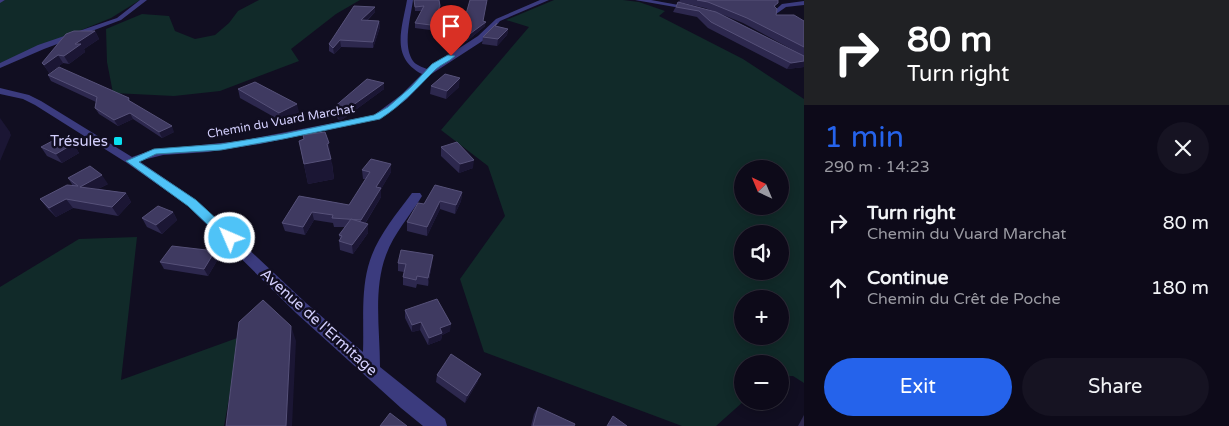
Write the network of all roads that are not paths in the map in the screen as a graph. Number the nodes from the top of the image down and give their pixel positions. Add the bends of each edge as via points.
1 (144, 0) edge
2 (410, 0) edge
3 (546, 0) edge
4 (638, 0) edge
5 (804, 3) edge
6 (702, 10) edge
7 (776, 12) edge
8 (0, 66) edge
9 (427, 73) junction
10 (0, 91) edge
11 (131, 161) junction
12 (416, 196) dead end
13 (371, 370) junction
14 (438, 426) edge

1 - 8 street via 119,19 40,47
2 - 9 street via 406,58 411,65
3 - 9 street, Chemin du Vuard Marchat via 498,20 481,38
4 - 6 street
5 - 7 street via 784,5
9 - 11 street, Chemin du Vuard Marchat via 414,89 377,117 221,147 154,152
10 - 11 street, Avenue de l'Ermitage via 33,100
11 - 13 street, Avenue de l'Ermitage via 204,214
12 - 13 street via 378,256 374,274
13 - 14 street, Avenue de l'Ermitage

